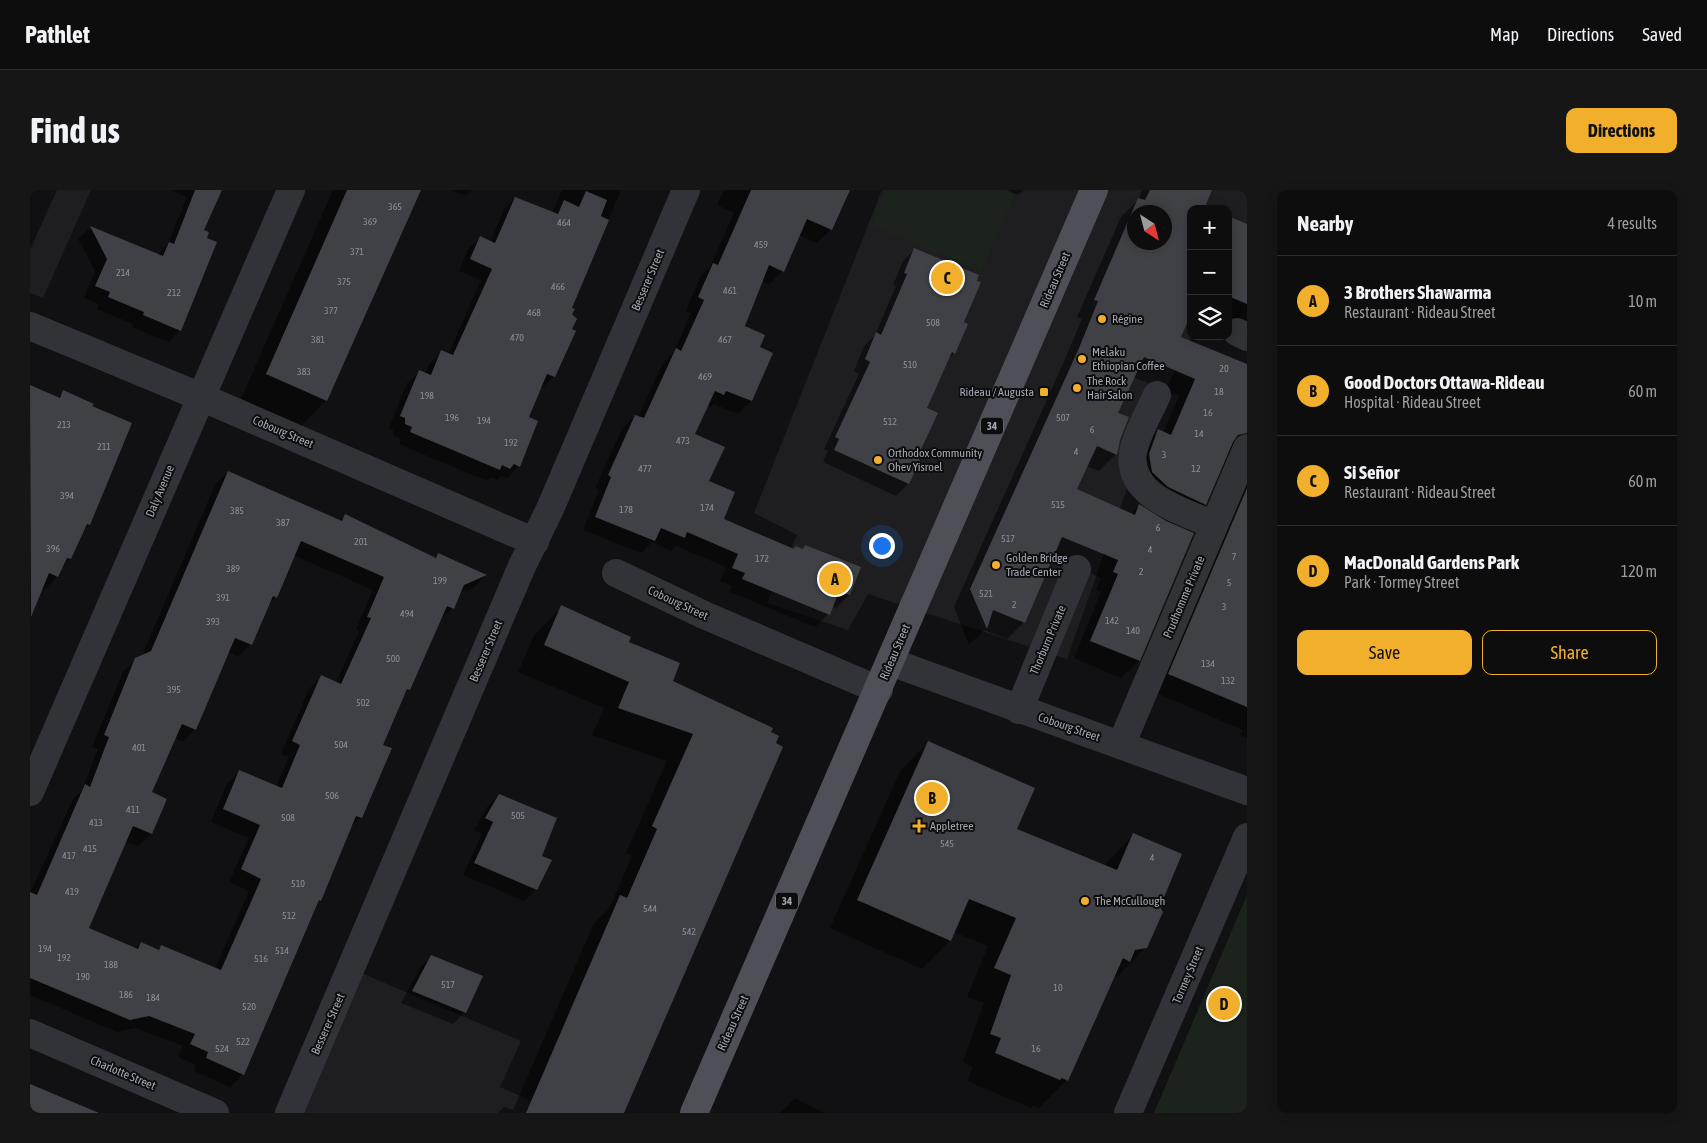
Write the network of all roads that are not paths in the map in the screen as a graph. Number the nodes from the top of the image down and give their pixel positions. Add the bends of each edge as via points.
1 (291, 190) edge
2 (686, 190) edge
3 (1094, 190) edge
4 (30, 326) edge
5 (1156, 395) dead end
6 (201, 397) junction
7 (1247, 448) edge
8 (1214, 525) junction
9 (535, 542) junction
10 (1077, 570) dead end
11 (616, 573) dead end
12 (891, 662) junction
13 (879, 690) junction
14 (1019, 710) junction
15 (1121, 745) junction
16 (1247, 791) edge
17 (30, 792) edge
18 (1247, 838) edge
19 (30, 1033) edge
20 (215, 1113) edge
21 (289, 1113) edge
22 (694, 1113) edge
23 (1128, 1113) edge

1 - 6 street, Daly Avenue
2 - 9 street, Besserer Street
3 - 12 main road, Rideau Street / 34
4 - 6 street, Cobourg Street
5 - 8 street via 1133,452 1137,475 1150,495
6 - 9 street, Cobourg Street
6 - 17 street, Daly Avenue
7 - 8 street, Prudhomme Private
8 - 15 street, Prudhomme Private
9 - 21 street, Besserer Street
10 - 14 street, Thorburn Private
11 - 13 street, Cobourg Street via 704,616
12 - 13 main road, Rideau Street / 34
12 - 14 street, Cobourg Street
13 - 22 main road, Rideau Street / 34
14 - 15 street, Cobourg Street
15 - 16 street, Cobourg Street
18 - 23 street, Tormey Street
19 - 20 street, Charlotte Street

